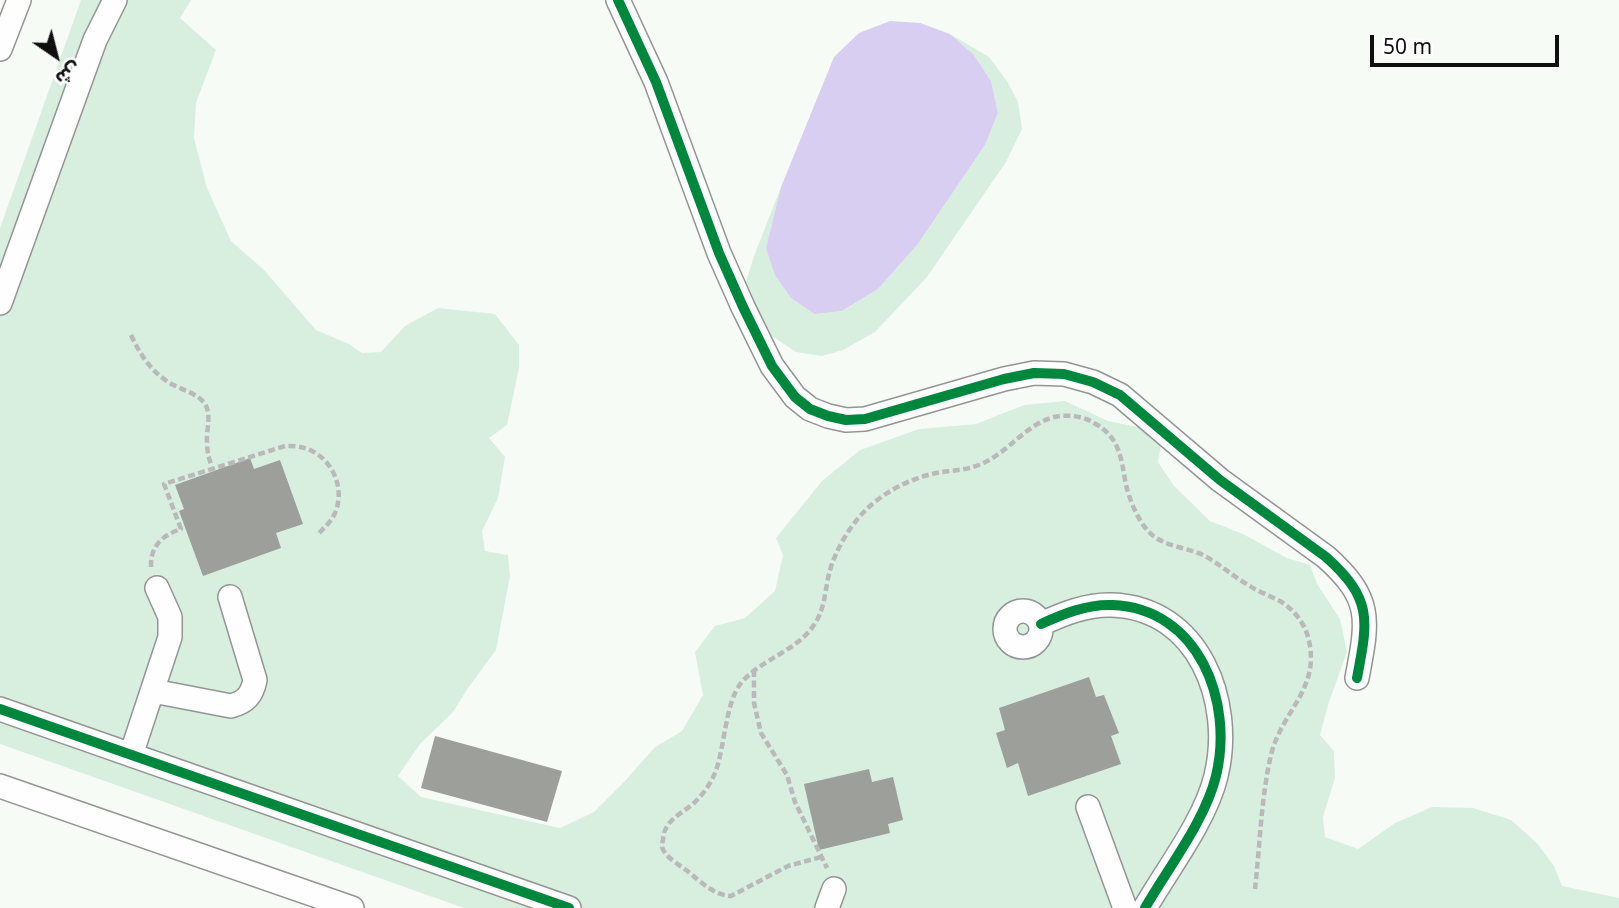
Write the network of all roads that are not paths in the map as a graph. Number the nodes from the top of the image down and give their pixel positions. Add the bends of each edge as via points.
1 (19, 0) edge
2 (115, 0) edge
3 (618, 0) edge
4 (0, 49) edge
5 (0, 303) edge
6 (157, 587) road end
7 (230, 597) dead end
8 (1041, 624) dead end
9 (1357, 678) dead end
10 (153, 691) junction
11 (0, 709) edge
12 (131, 755) junction
13 (0, 786) edge
14 (1088, 807) dead end
15 (352, 908) edge
16 (569, 908) edge
17 (1125, 908) edge
18 (1145, 908) edge

1 - 4 street
2 - 5 street via 95,40
3 - 9 street via 656,82 719,253 772,366 794,397 810,409 846,420 865,419 1034,373 1064,374 1120,395 1220,480 1326,557 1351,583 1365,617
6 - 10 street via 171,627
7 - 10 street via 255,680 248,698 231,706
8 - 18 street via 1091,606 1129,606 1179,631 1211,679 1221,737 1216,776 1201,813
10 - 12 street
11 - 12 street
12 - 16 street
13 - 15 street
14 - 17 street

